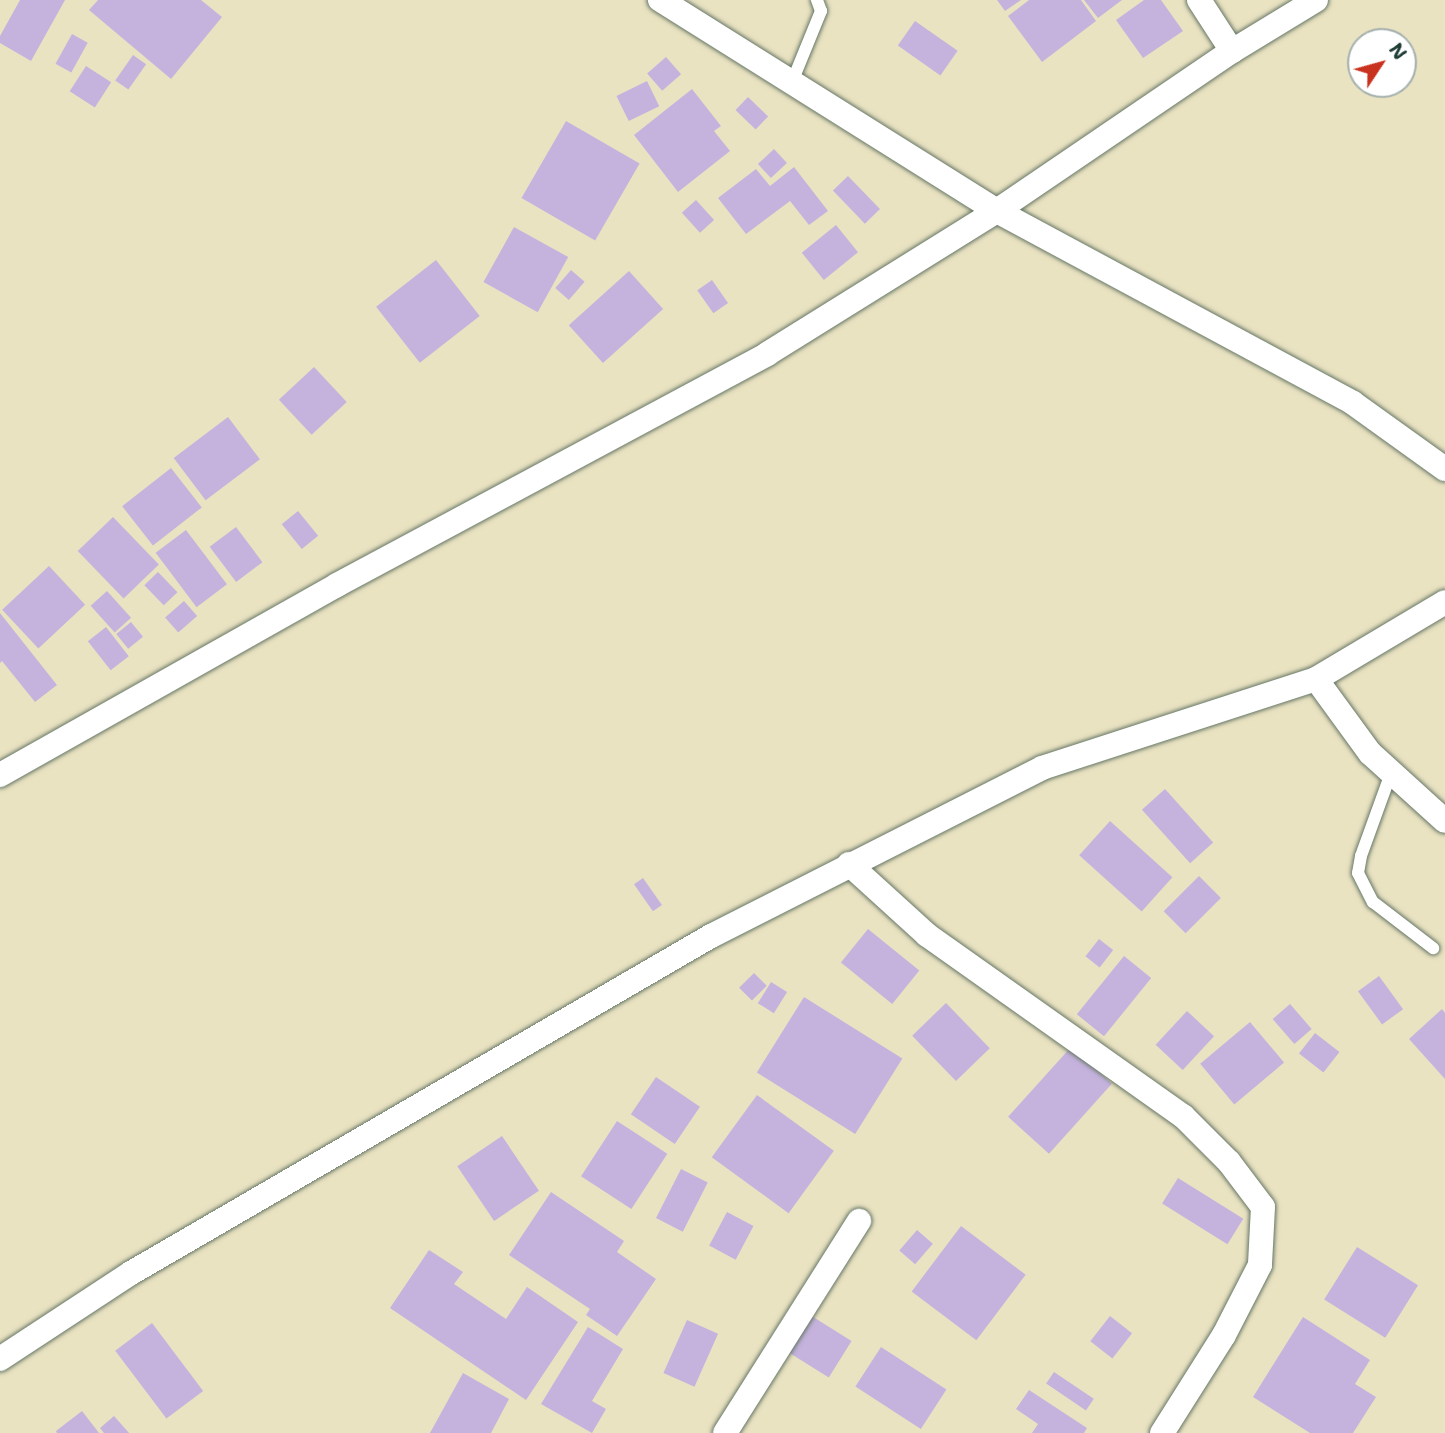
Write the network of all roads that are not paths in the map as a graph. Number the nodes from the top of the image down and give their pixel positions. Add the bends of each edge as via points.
1 (660, 0) edge
2 (817, 0) edge
3 (1199, 0) edge
4 (1316, 0) edge
5 (1232, 51) junction
6 (792, 82) junction
7 (997, 211) junction
8 (1445, 469) edge
9 (1445, 602) edge
10 (1316, 678) junction
11 (1391, 773) junction
12 (0, 775) edge
13 (1445, 821) edge
14 (849, 864) junction
15 (1433, 947) dead end
16 (859, 1221) dead end
17 (0, 1359) edge
18 (725, 1433) edge
19 (1162, 1433) edge

1 - 6 street
2 - 6 lane via 821,11
3 - 5 street
4 - 5 street
5 - 7 street
6 - 7 street
7 - 8 street via 1353,404
7 - 12 street via 766,354 325,592
9 - 10 street
10 - 11 street via 1370,753
10 - 14 street via 1042,768
11 - 13 street
11 - 15 lane via 1359,873 1373,902
14 - 17 street via 711,936 131,1273
14 - 19 street via 927,935 1183,1116 1229,1163 1263,1207 1260,1265 1224,1335
16 - 18 street

